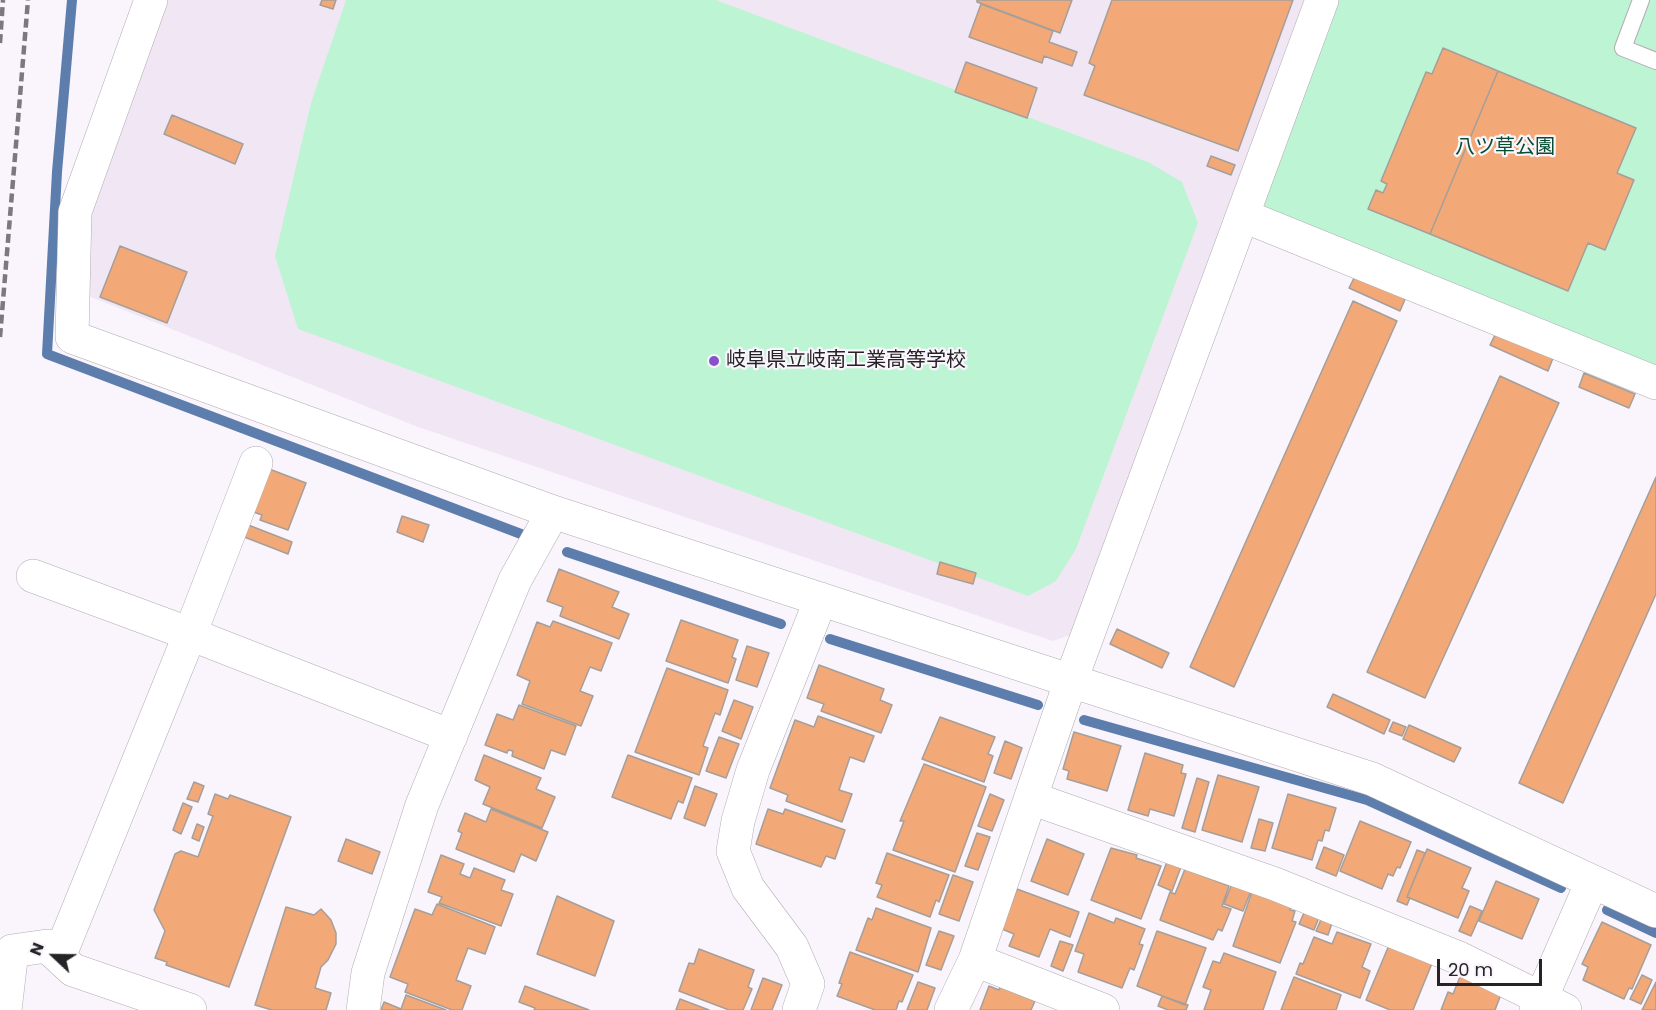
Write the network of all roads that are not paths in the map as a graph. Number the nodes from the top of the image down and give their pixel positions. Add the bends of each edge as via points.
1 (151, 0) edge
2 (1322, 0) edge
3 (1641, 0) edge
4 (1656, 61) edge
5 (1244, 216) junction
6 (1656, 383) edge
7 (256, 463) dead end
8 (553, 512) junction
9 (33, 576) dead end
10 (821, 599) junction
11 (190, 634) junction
12 (1071, 680) junction
13 (451, 736) junction
14 (1031, 798) junction
15 (1592, 882) junction
16 (1656, 911) edge
17 (59, 957) junction
18 (975, 960) junction
19 (1548, 1006) edge
20 (6, 1010) edge
21 (190, 1010) edge
22 (363, 1010) edge
23 (799, 1010) edge
24 (951, 1010) edge
25 (1103, 1010) edge

1 - 8 street via 75,212 72,337
2 - 5 street
3 - 4 lane via 1623,48
5 - 6 street
5 - 12 street
7 - 11 street
8 - 10 street
8 - 13 street via 515,580
9 - 11 street
10 - 12 street
10 - 23 street via 753,770 733,851 748,888 792,947 808,984
11 - 13 street
11 - 17 street
12 - 14 street
12 - 15 street via 1372,779
13 - 22 street via 422,805 368,973
14 - 18 street
14 - 19 street via 1275,884 1459,958
15 - 16 street
15 - 19 street
17 - 20 street via 47,946 12,951
17 - 21 street via 73,970
18 - 24 street
18 - 25 street

